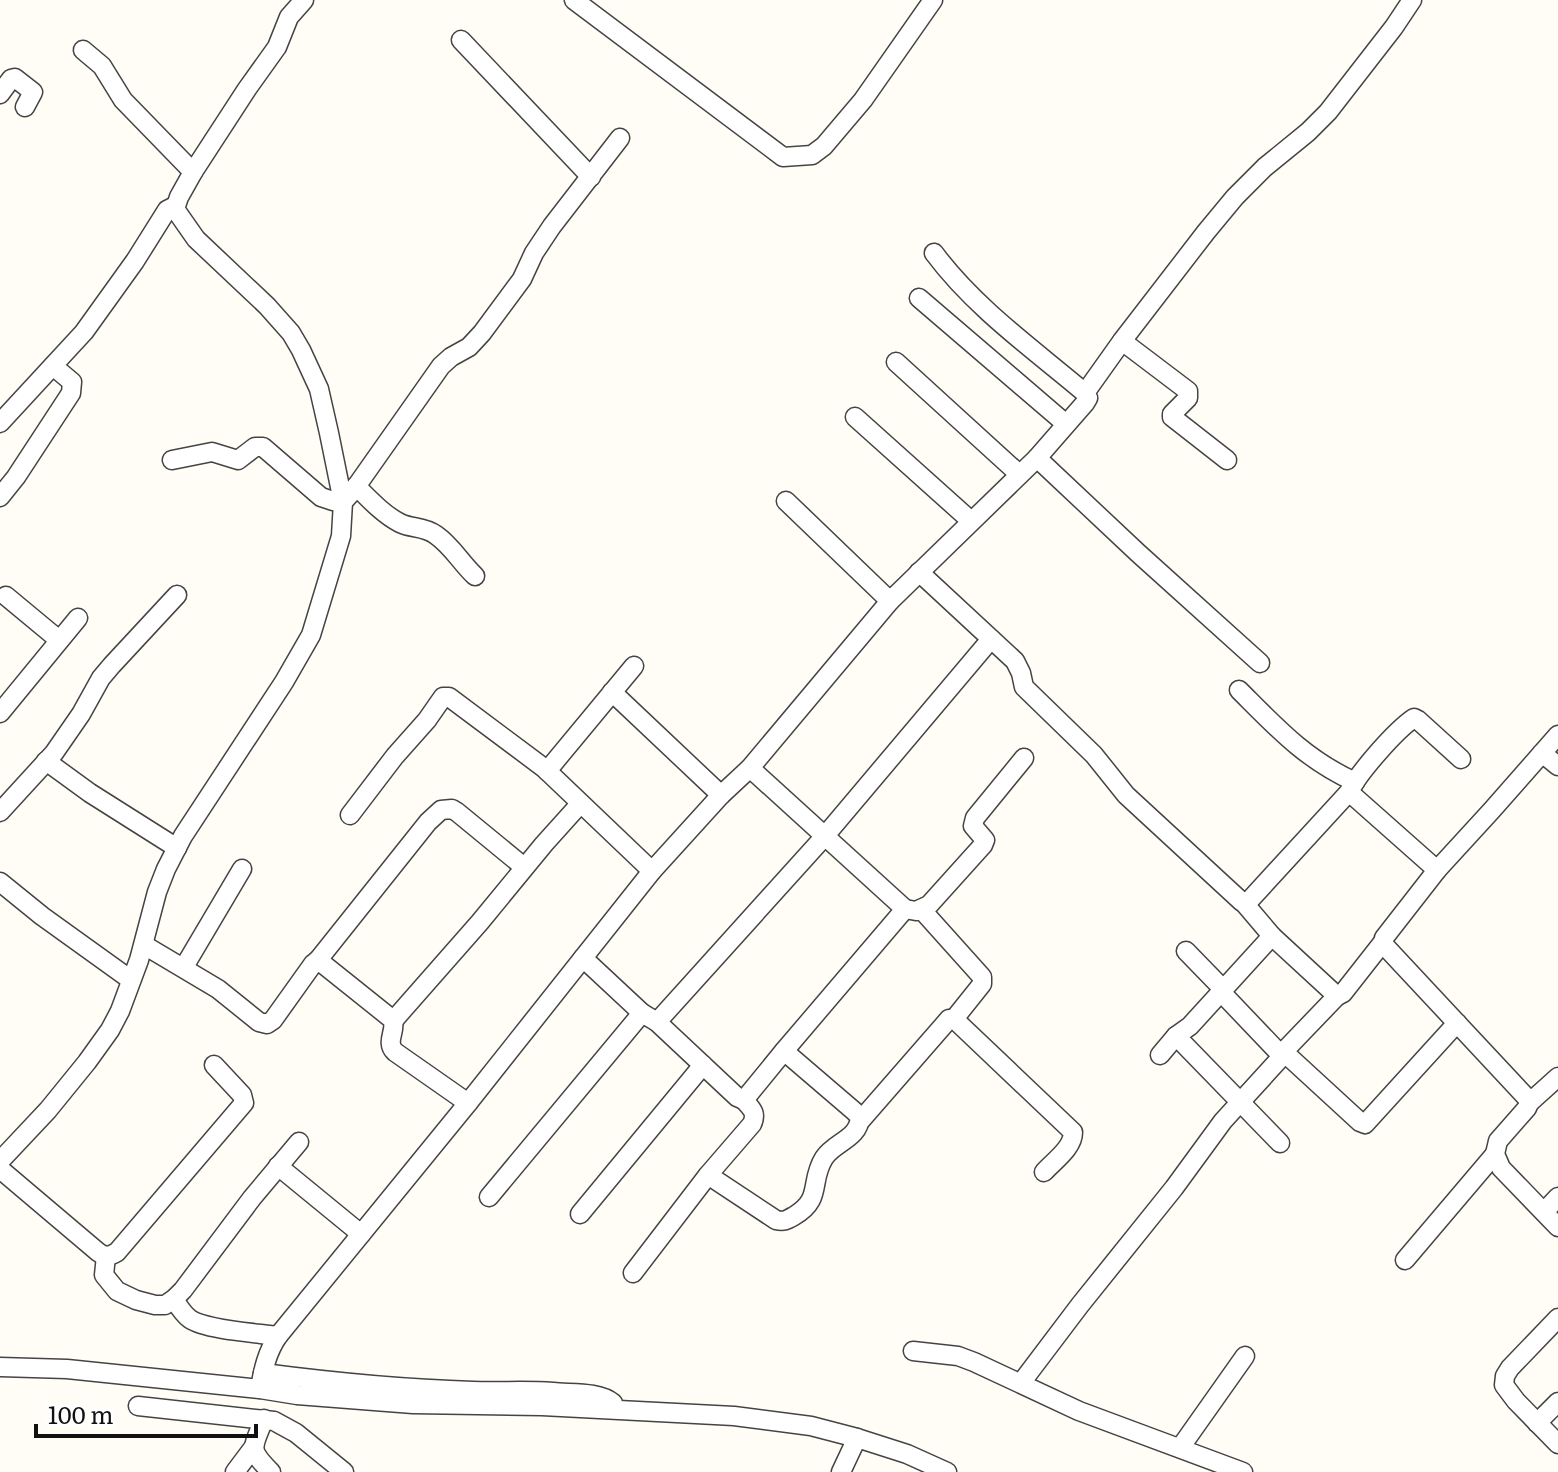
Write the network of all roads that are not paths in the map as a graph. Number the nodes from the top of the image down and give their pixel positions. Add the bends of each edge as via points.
1 (304, 0) edge
2 (574, 0) edge
3 (933, 0) edge
4 (1412, 0) edge
5 (461, 40) dead end
6 (83, 50) dead end
7 (0, 94) edge
8 (25, 107) dead end
9 (620, 138) dead end
10 (193, 172) junction
11 (591, 177) junction
12 (175, 206) junction
13 (934, 253) dead end
14 (919, 298) dead end
15 (1122, 341) junction
16 (896, 362) dead end
17 (53, 366) junction
18 (1085, 393) junction
19 (855, 417) dead end
20 (0, 423) edge
21 (1066, 424) junction
22 (1037, 458) junction
23 (172, 460) dead end
24 (1227, 460) dead end
25 (1019, 474) junction
26 (356, 486) junction
27 (0, 497) edge
28 (786, 501) dead end
29 (343, 502) junction
30 (971, 521) junction
31 (919, 572) junction
32 (475, 576) dead end
33 (177, 595) dead end
34 (2, 596) edge
35 (890, 601) junction
36 (78, 618) dead end
37 (991, 639) junction
38 (59, 640) junction
39 (1260, 663) dead end
40 (634, 666) dead end
41 (1239, 690) dead end
42 (612, 692) junction
43 (0, 713) edge
44 (1558, 735) edge
45 (1542, 753) junction
46 (1024, 758) dead end
47 (1461, 759) dead end
48 (46, 761) junction
49 (1558, 766) edge
50 (750, 768) junction
51 (547, 771) junction
52 (1352, 787) junction
53 (721, 795) junction
54 (580, 804) junction
55 (0, 812) edge
56 (350, 815) dead end
57 (824, 837) junction
58 (177, 848) junction
59 (524, 867) junction
60 (242, 869) dead end
61 (1437, 870) junction
62 (652, 871) junction
63 (0, 882) edge
64 (1244, 903) junction
65 (913, 909) junction
66 (1272, 936) junction
67 (1383, 942) junction
68 (144, 945) junction
69 (1186, 951) dead end
70 (583, 958) junction
71 (318, 960) junction
72 (184, 967) junction
73 (131, 980) junction
74 (1221, 992) junction
75 (1337, 996) junction
76 (650, 1017) junction
77 (954, 1019) junction
78 (393, 1021) junction
79 (1457, 1023) junction
80 (1176, 1036) junction
81 (784, 1051) junction
82 (1284, 1054) junction
83 (1160, 1055) dead end
84 (214, 1065) dead end
85 (703, 1065) junction
86 (1558, 1077) edge
87 (744, 1100) junction
88 (1240, 1102) junction
89 (468, 1103) junction
90 (1529, 1103) junction
91 (861, 1120) junction
92 (299, 1142) dead end
93 (1280, 1143) dead end
94 (1495, 1154) junction
95 (0, 1161) edge
96 (278, 1166) junction
97 (0, 1169) edge
98 (1044, 1172) dead end
99 (708, 1175) junction
100 (489, 1197) dead end
101 (1558, 1197) edge
102 (1544, 1212) junction
103 (580, 1214) dead end
104 (1558, 1227) edge
105 (361, 1234) junction
106 (106, 1256) junction
107 (1405, 1260) dead end
108 (633, 1273) dead end
109 (174, 1299) junction
110 (1558, 1318) edge
111 (278, 1336) junction
112 (913, 1351) dead end
113 (1245, 1356) dead end
114 (0, 1367) edge
115 (262, 1381) junction
116 (1021, 1383) junction
117 (1558, 1402) edge
118 (138, 1406) dead end
119 (264, 1419) junction
120 (1537, 1423) junction
121 (857, 1438) junction
122 (1558, 1444) edge
123 (253, 1448) junction
124 (1180, 1448) junction
125 (235, 1472) edge
126 (271, 1472) edge
127 (344, 1472) edge
128 (841, 1472) edge
129 (947, 1472) edge
130 (1243, 1472) edge

1 - 10 street
2 - 3 street via 783,157 812,155 824,146
4 - 15 street via 1328,112 1235,197
5 - 11 street
6 - 10 street
7 - 8 street via 15,78 32,91
9 - 11 street
10 - 12 street
11 - 26 street via 482,333 441,366
12 - 17 street via 167,210 84,332
12 - 29 street via 196,239 267,306 301,350 319,389
13 - 18 street via 977,301
14 - 21 street
15 - 18 street
15 - 24 street via 1188,391 1172,417
16 - 25 street
17 - 20 street
17 - 27 street via 72,382 71,393
18 - 21 street via 1085,403
19 - 30 street
21 - 22 street
22 - 25 street
22 - 39 street
23 - 29 street via 212,452 238,460 263,447 321,497
25 - 30 street
26 - 29 street
26 - 32 street via 395,520 434,533
28 - 35 street
29 - 58 street via 341,536 311,635
30 - 31 street
31 - 35 street
31 - 37 street
33 - 48 street via 101,678
34 - 38 street
35 - 50 street
36 - 38 street
37 - 57 street
37 - 64 street via 1015,661 1024,687 1094,755 1126,795
38 - 43 street
40 - 42 street
41 - 52 street via 1305,753
42 - 51 street
42 - 53 street
44 - 45 street
45 - 49 street
45 - 61 street
46 - 65 street via 975,818 973,826 985,840 983,845 934,900
47 - 52 street via 1414,718
48 - 55 street
48 - 58 street
50 - 53 street
50 - 57 street
51 - 54 street
51 - 56 street via 445,696
52 - 61 street
52 - 64 street
53 - 62 street
54 - 59 street
54 - 62 street
57 - 65 street
57 - 76 street
58 - 68 street via 157,892
59 - 71 street via 457,812 441,810
59 - 78 street
60 - 72 street
61 - 67 street
62 - 70 street
63 - 73 street
64 - 66 street
65 - 77 street via 982,977
65 - 81 street
66 - 74 street
66 - 75 street
67 - 75 street
67 - 79 street
68 - 72 street
68 - 73 street
69 - 74 street
70 - 76 street
70 - 89 street
71 - 72 street via 267,1024
71 - 78 street
73 - 95 street via 110,1030 87,1062
74 - 80 street
74 - 82 street
75 - 82 street
76 - 85 street
76 - 100 street
77 - 91 street
77 - 98 street via 1073,1132 1069,1145
78 - 89 street via 390,1047
79 - 82 street via 1365,1124
79 - 90 street
80 - 83 street
80 - 88 street
81 - 87 street
81 - 91 street
82 - 88 street
84 - 106 street via 244,1103 117,1252
85 - 87 street
85 - 103 street
86 - 90 street
87 - 99 street via 754,1112 752,1124
88 - 93 street
88 - 116 street
89 - 105 street
90 - 94 street via 1498,1141
91 - 99 street via 852,1135 822,1160 811,1203 788,1220 776,1220
92 - 96 street
94 - 102 street via 1501,1168
94 - 107 street
96 - 105 street
96 - 109 street
97 - 106 street
99 - 108 street
101 - 102 street
102 - 104 street
105 - 111 street
106 - 109 street via 104,1275 117,1291 155,1305
109 - 111 street via 193,1321
110 - 120 street via 1505,1376 1507,1391
111 - 115 street
112 - 116 street via 958,1356
113 - 124 street
114 - 115 street
115 - 121 street via 297,1395 734,1416
116 - 124 street
117 - 120 street
118 - 119 street
119 - 123 street
119 - 127 street via 296,1433
120 - 122 street
121 - 128 street
121 - 129 street
123 - 125 street
123 - 126 street
124 - 130 street

